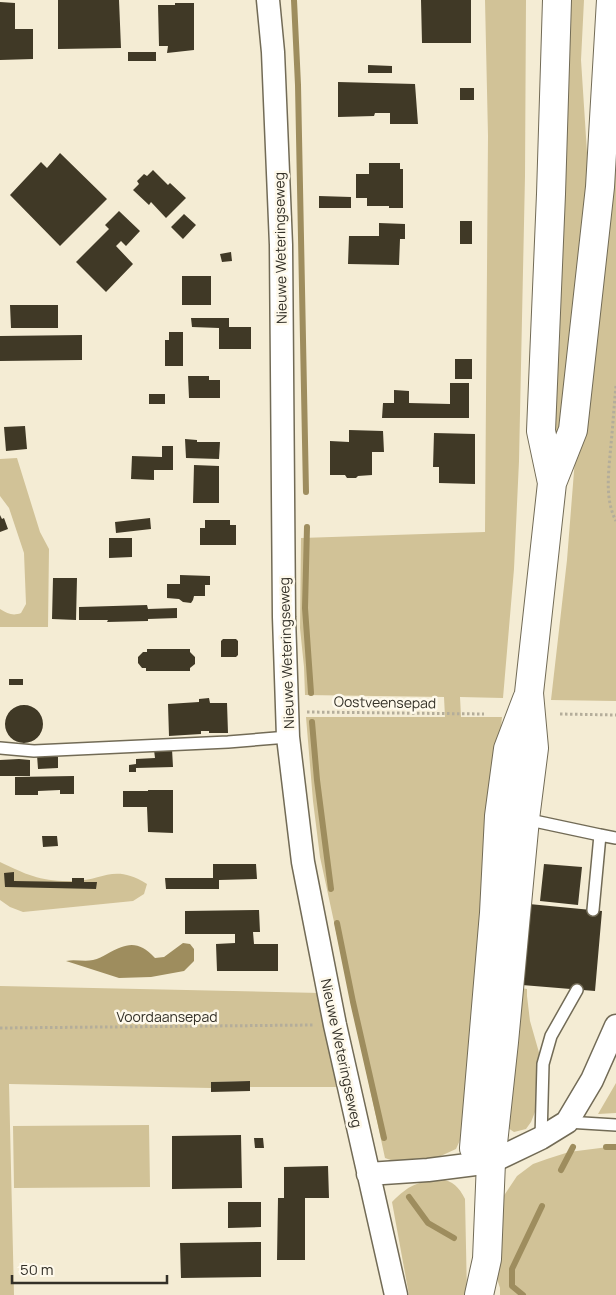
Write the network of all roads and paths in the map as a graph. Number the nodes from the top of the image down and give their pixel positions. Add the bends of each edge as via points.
1 (268, 0) edge
2 (557, 0) edge
3 (611, 0) edge
4 (616, 386) edge
5 (552, 483) junction
6 (616, 521) edge
7 (287, 711) junction
8 (484, 714) dead end
9 (560, 714) dead end
10 (616, 715) edge
11 (288, 737) junction
12 (0, 748) edge
13 (512, 825) junction
14 (600, 835) junction
15 (616, 838) edge
16 (593, 910) dead end
17 (577, 990) dead end
18 (335, 1025) junction
19 (616, 1026) edge
20 (0, 1028) edge
21 (567, 1122) junction
22 (616, 1125) edge
23 (541, 1138) junction
24 (482, 1164) junction
25 (368, 1174) junction
26 (396, 1295) edge
27 (478, 1295) edge

1 - 7 street, Nieuwe Weteringseweg via 281,244
2 - 5 main road via 541,431
3 - 5 main road via 600,187 573,430
4 - 6 path via 608,498
5 - 13 main road via 529,693 534,748
7 - 8 path, Oostveensepad
7 - 11 street, Nieuwe Weteringseweg
9 - 10 path
11 - 12 lane via 44,750
11 - 18 street, Nieuwe Weteringseweg via 303,862
13 - 14 lane
13 - 24 main road via 504,1042
14 - 15 lane
14 - 16 lane
17 - 23 lane via 551,1036 543,1064
18 - 20 path, Voordaansepad
18 - 25 street, Nieuwe Weteringseweg
19 - 21 street via 592,1080
21 - 22 lane
21 - 23 street
23 - 24 street
24 - 25 street
24 - 27 main road via 471,1268
25 - 26 street, Nieuwe Weteringseweg

